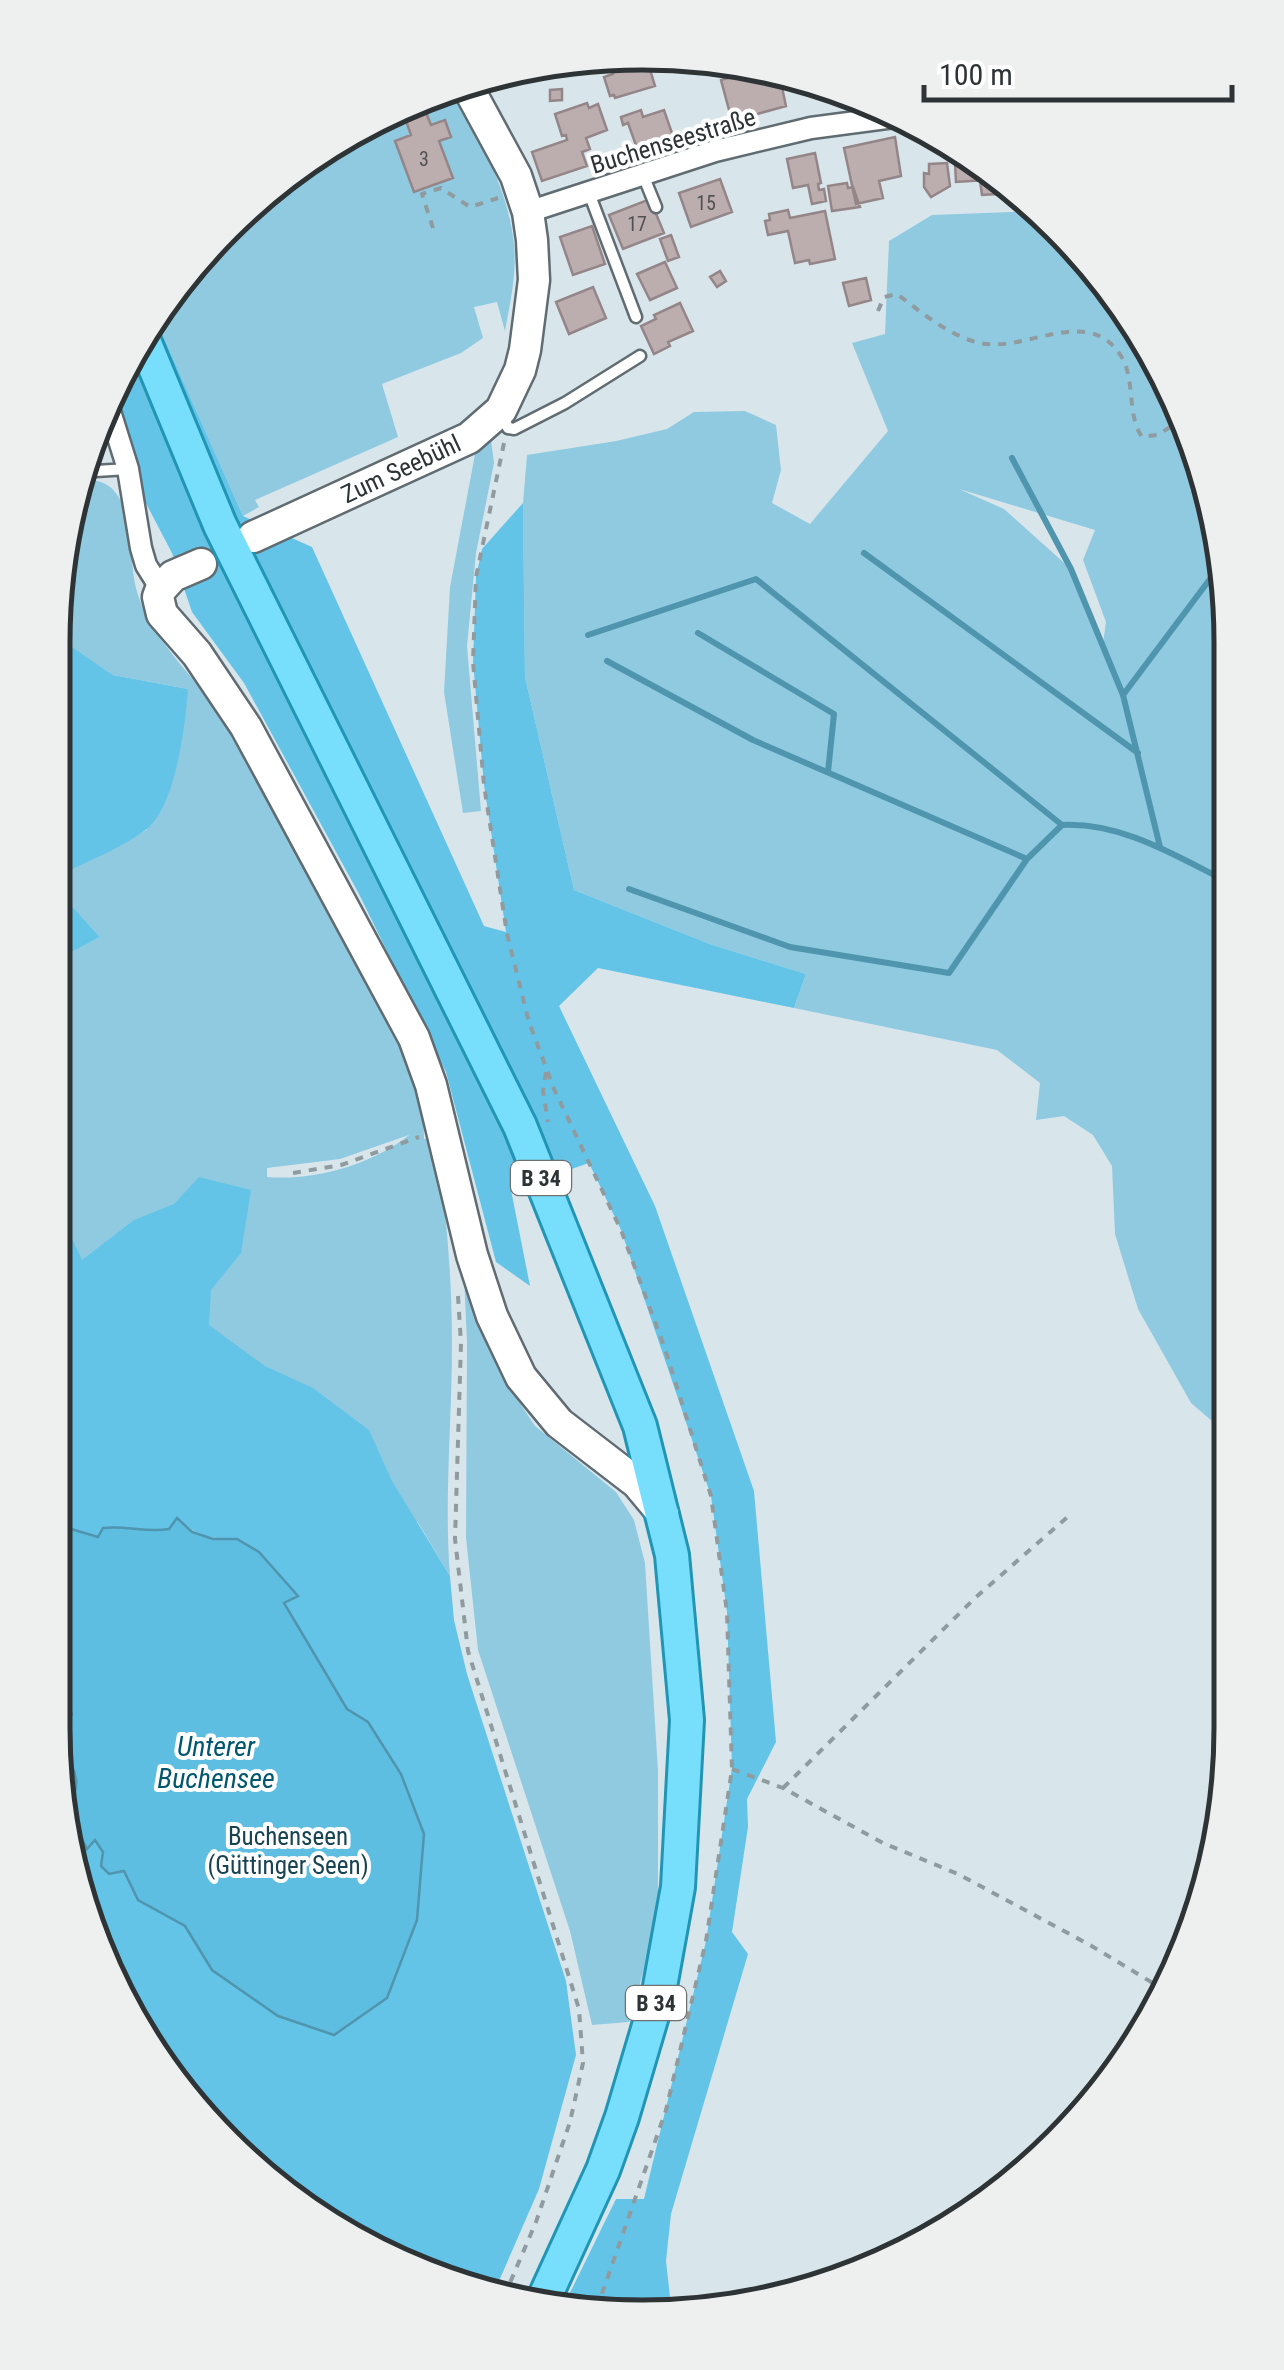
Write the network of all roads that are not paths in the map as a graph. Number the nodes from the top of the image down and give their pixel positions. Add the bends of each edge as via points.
1 (472, 96) edge
2 (874, 120) edge
3 (643, 174) junction
4 (589, 193) junction
5 (656, 207) dead end
6 (528, 212) junction
7 (636, 317) dead end
8 (149, 353) edge
9 (640, 356) dead end
10 (501, 410) junction
11 (114, 424) edge
12 (128, 469) junction
13 (96, 471) edge
14 (253, 537) dead end
15 (201, 564) dead end
16 (161, 589) junction
17 (664, 1514) junction
18 (547, 2292) edge

1 - 6 main road, Zum Seebühl
2 - 3 street, Buchenseestraße via 811,128
3 - 4 street, Buchenseestraße
3 - 5 lane
4 - 6 street, Buchenseestraße
4 - 7 lane
6 - 10 main road, Zum Seebühl via 534,280 528,328 520,370
8 - 17 main road, B 34 via 220,525 520,1126 640,1426
9 - 10 lane via 514,429
10 - 14 main road, Zum Seebühl via 468,438
11 - 12 street
12 - 13 lane
12 - 16 street via 141,548
15 - 16 main road
16 - 17 main road via 162,614 246,727 414,1038 492,1316 522,1377 559,1423 637,1483
17 - 18 main road, B 34 via 688,1720 678,1887 659,1992 622,2116

